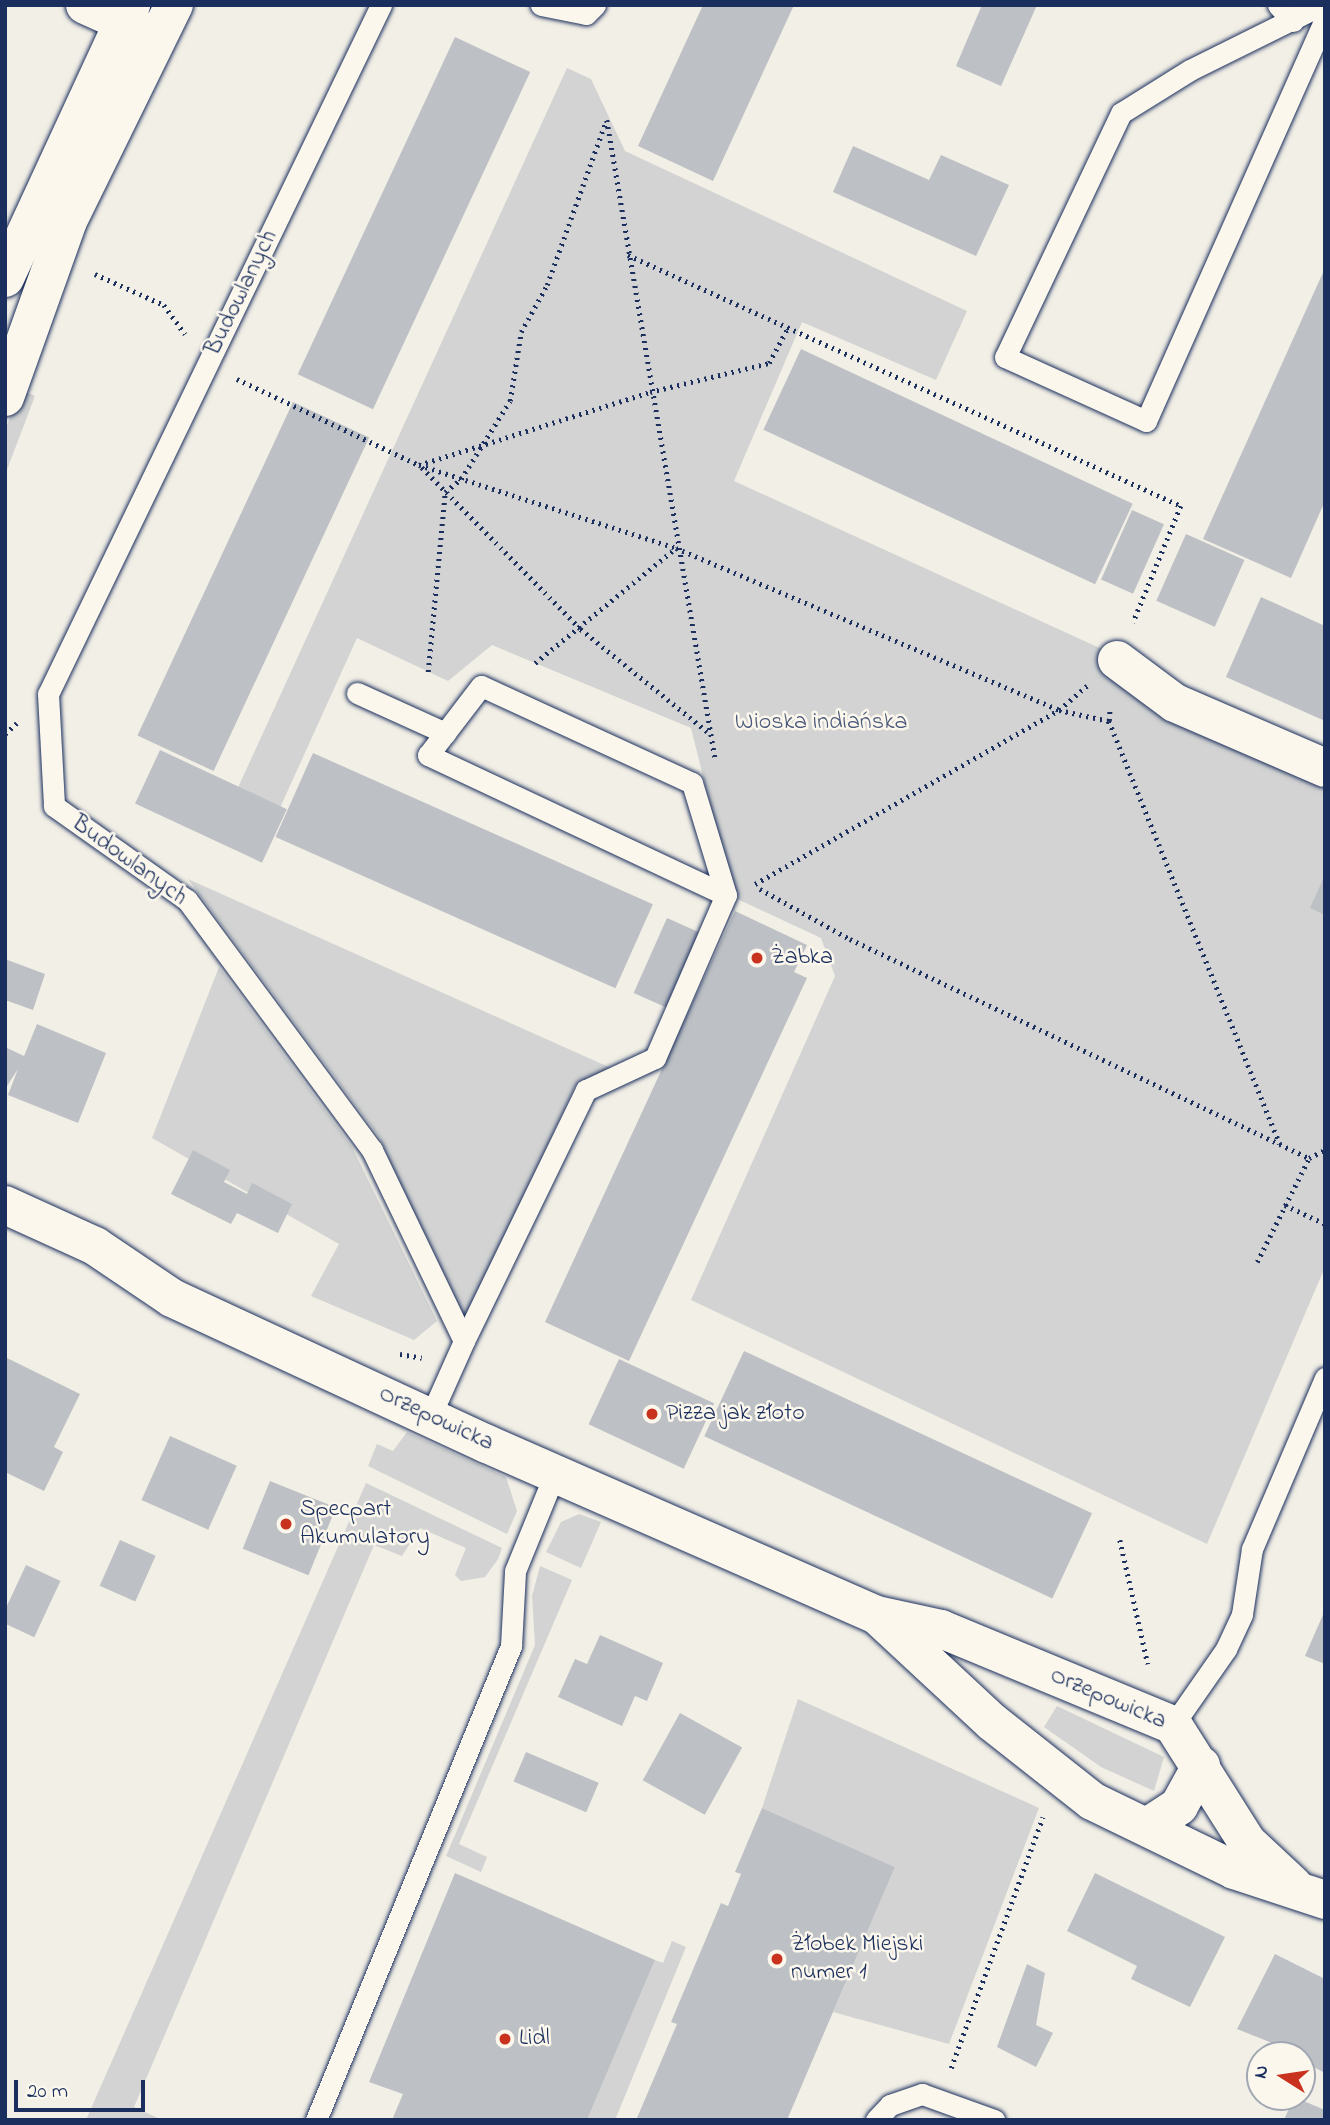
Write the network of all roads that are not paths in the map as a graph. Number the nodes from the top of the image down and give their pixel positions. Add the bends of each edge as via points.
1 (85, 5) edge
2 (380, 5) edge
3 (541, 5) edge
4 (595, 5) edge
5 (1321, 5) edge
6 (1285, 13) edge
7 (145, 17) edge
8 (1325, 19) edge
9 (5, 278) edge
10 (5, 397) edge
11 (1117, 660) road end
12 (357, 693) dead end
13 (445, 733) junction
14 (1325, 768) edge
15 (726, 895) junction
16 (5, 1205) edge
17 (464, 1341) junction
18 (1325, 1378) edge
19 (430, 1417) junction
20 (555, 1473) junction
21 (877, 1615) junction
22 (997, 1652) junction
23 (970, 1702) junction
24 (1173, 1725) junction
25 (1201, 1766) junction
26 (1147, 1827) junction
27 (1309, 1892) edge
28 (316, 2120) edge
29 (876, 2120) edge
30 (994, 2120) edge

1 - 7 street
2 - 17 lane, Budowlanych via 48,694 54,806 187,901 372,1150
3 - 4 lane via 586,14
5 - 6 lane
6 - 8 lane via 1121,113 1005,357 1146,421
7 - 9 street
7 - 10 street
11 - 14 street via 1175,703
12 - 13 lane
13 - 15 lane via 428,755
13 - 15 lane via 481,686 692,782
15 - 17 lane via 655,1058 586,1090
16 - 19 street, Orzepowicka via 95,1246 172,1298
17 - 19 lane
18 - 24 lane via 1252,1549 1237,1626
19 - 20 street, Orzepowicka
20 - 21 street, Orzepowicka
20 - 28 lane via 515,1571 511,1646
21 - 22 street, Orzepowicka via 941,1629
21 - 23 street, Orzepowicka
22 - 23 street
22 - 24 street, Orzepowicka
23 - 26 street, Orzepowicka via 1063,1783
24 - 25 street, Orzepowicka
25 - 26 street via 1179,1806
25 - 27 street, Orzepowicka via 1247,1842
26 - 27 street, Orzepowicka via 1234,1870
29 - 30 lane via 909,2096 940,2098

